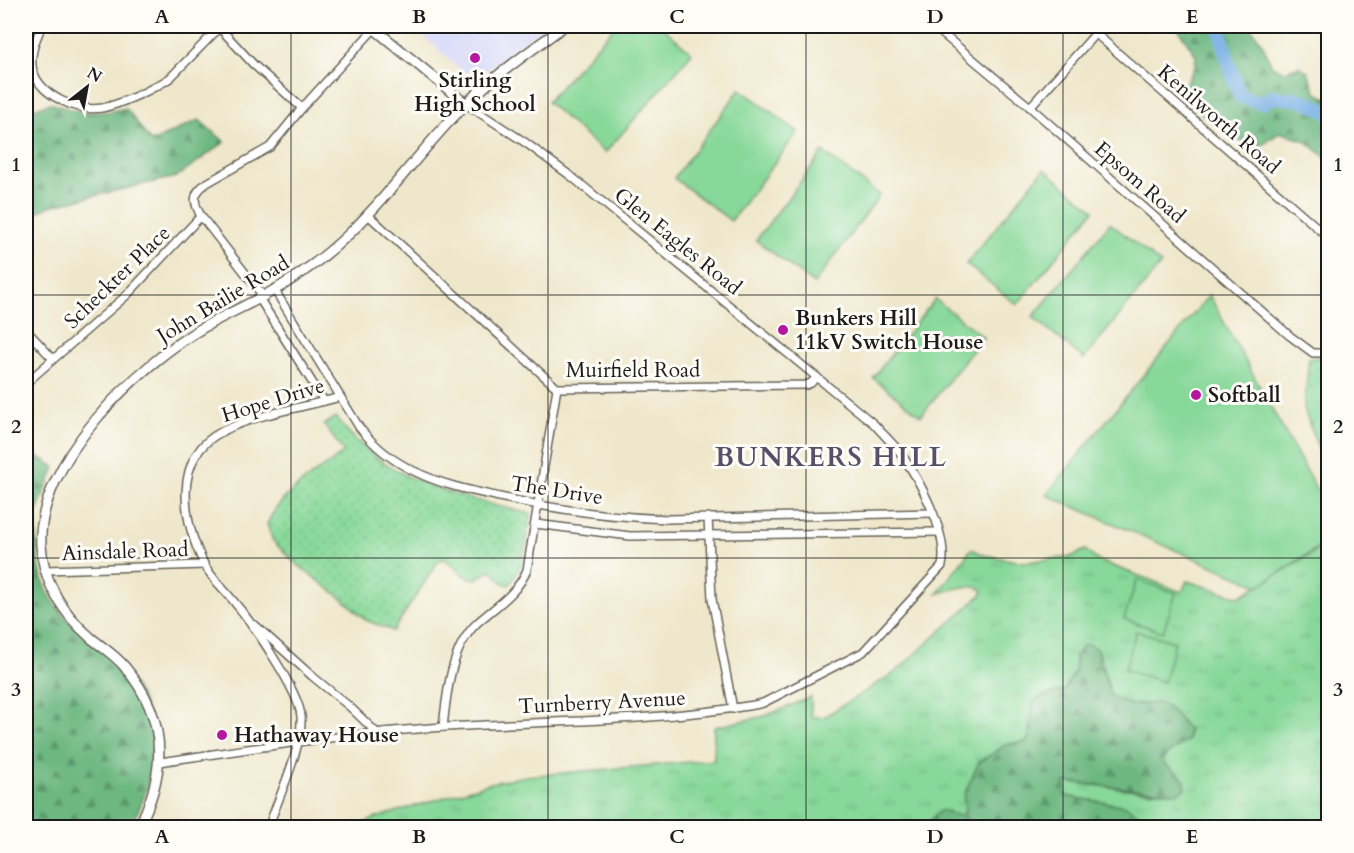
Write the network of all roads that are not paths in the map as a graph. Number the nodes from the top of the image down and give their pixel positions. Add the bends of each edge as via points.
1 (42, 26) edge
2 (564, 26) edge
3 (933, 26) edge
4 (1087, 26) edge
5 (219, 27) edge
6 (372, 27) edge
7 (1096, 33) junction
8 (29, 70) edge
9 (466, 104) junction
10 (1030, 107) junction
11 (302, 108) junction
12 (367, 214) junction
13 (201, 216) junction
14 (1329, 237) edge
15 (274, 289) junction
16 (261, 297) junction
17 (26, 330) edge
18 (1329, 353) edge
19 (53, 359) junction
20 (817, 377) junction
21 (26, 383) edge
22 (557, 388) junction
23 (340, 397) junction
24 (324, 401) junction
25 (538, 506) junction
26 (932, 513) junction
27 (708, 517) junction
28 (536, 524) junction
29 (939, 532) junction
30 (708, 536) junction
31 (205, 565) junction
32 (46, 570) junction
33 (251, 622) junction
34 (733, 709) junction
35 (443, 727) junction
36 (377, 734) junction
37 (299, 741) junction
38 (160, 762) junction
39 (271, 820) dead end
40 (138, 828) edge

1 - 8 street
2 - 9 street, John Bailie Road
3 - 10 street, Epsom Road
4 - 7 street, Kenilworth Road
5 - 8 street via 163,83 102,108 69,103 50,94
5 - 11 street
6 - 9 street, Glen Eagles Road
6 - 11 street
7 - 10 street
7 - 14 street, Kenilworth Road
9 - 12 street, John Bailie Road
9 - 20 street, Glen Eagles Road via 572,177
10 - 18 street, Epsom Road via 1290,336 1313,353
11 - 13 street via 265,151 199,189 194,204
12 - 15 street, John Bailie Road via 311,266
12 - 22 street, Muirfield Road
13 - 16 street
13 - 19 street, Scheckter Place via 127,295
15 - 16 street, John Bailie Road
15 - 23 street, The Drive
16 - 24 street
16 - 32 street, John Bailie Road via 203,327 167,352 132,382 87,432 48,495 41,528
17 - 19 street
19 - 21 street, Scheckter Place
20 - 22 street, Muirfield Road via 806,385
20 - 26 street, Glen Eagles Road via 874,424 898,450 916,477
22 - 25 street
23 - 24 street, Hope Drive
23 - 25 street, The Drive via 372,443 414,472 467,490
24 - 31 street, Hope Drive via 244,422 221,432 201,450 186,481 186,501
25 - 27 street, The Drive via 632,518
25 - 28 street
26 - 27 street, The Drive
26 - 29 street, Turnberry Avenue
27 - 30 street
28 - 30 street, The Drive via 630,536
28 - 35 street via 524,578 463,640 452,671
29 - 30 street, The Drive
29 - 34 street, Turnberry Avenue via 942,566 863,652 763,703
30 - 34 street via 712,599
31 - 32 street, Ainsdale Road
31 - 33 street, Hope Drive
32 - 38 street, John Bailie Road via 67,614 124,665 147,699 158,735
33 - 36 street, Hope Drive
33 - 37 street, Hope Drive via 296,699 301,716
34 - 35 street, Turnberry Avenue via 654,718
35 - 36 street, Turnberry Avenue
36 - 37 street, Turnberry Avenue
37 - 38 street, Turnberry Avenue
37 - 39 street, Hope Drive
38 - 40 street, John Bailie Road

